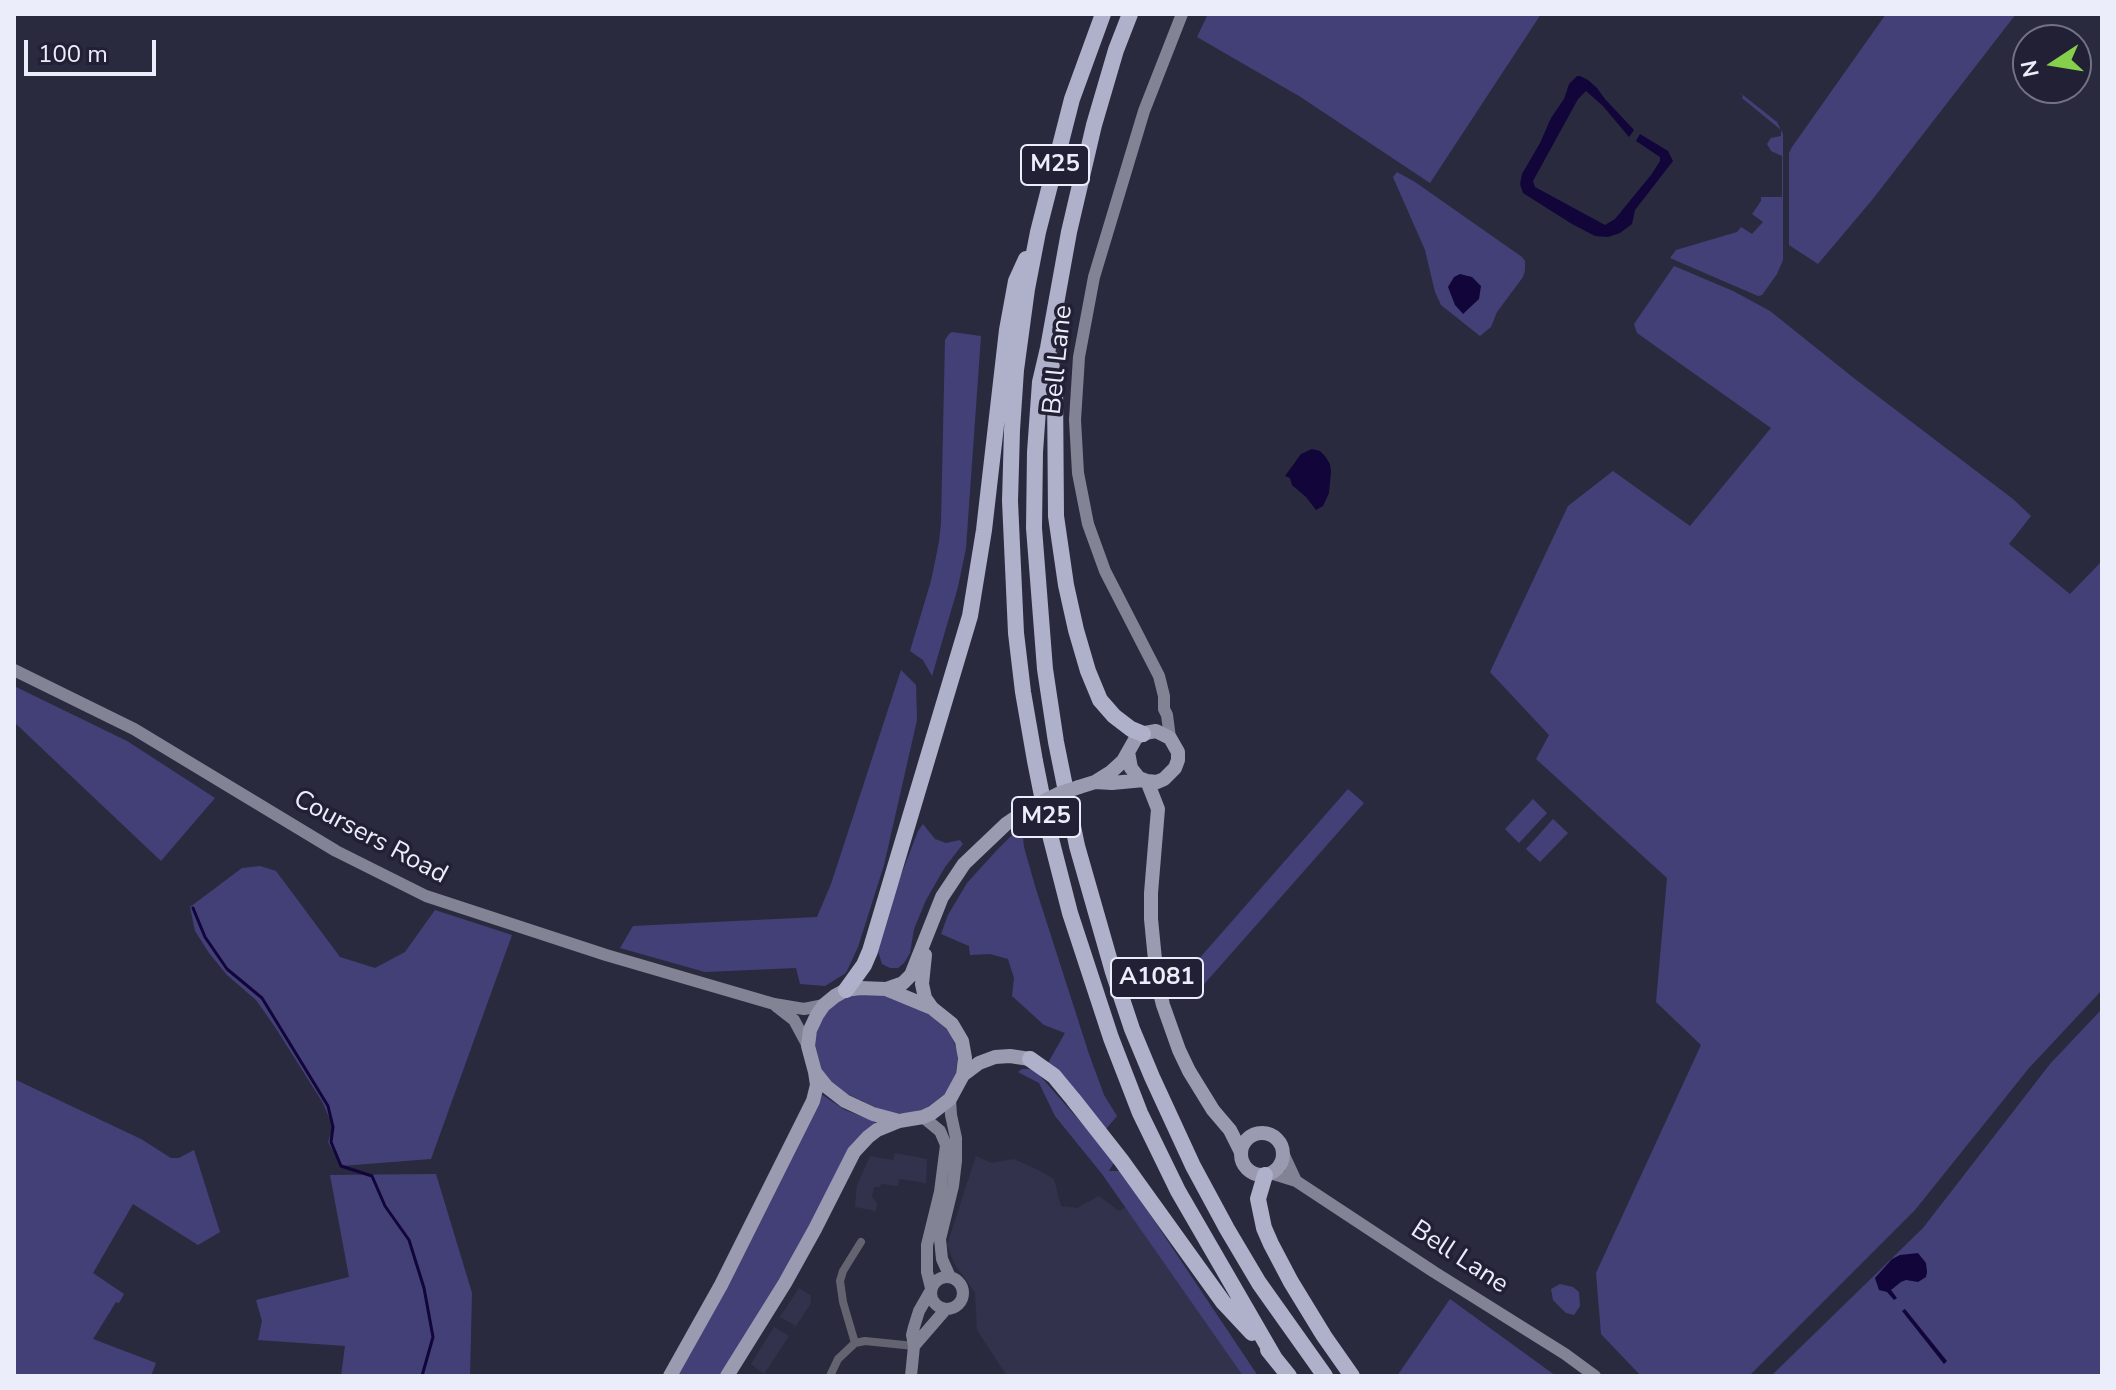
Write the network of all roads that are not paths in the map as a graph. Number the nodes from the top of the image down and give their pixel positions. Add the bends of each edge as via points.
1 (1103, 14) edge
2 (1130, 14) edge
3 (1182, 14) edge
4 (1038, 232) junction
5 (1048, 348) junction
6 (14, 670) edge
7 (1164, 709) junction
8 (1144, 733) junction
9 (1170, 738) junction
10 (1128, 752) junction
11 (1171, 775) junction
12 (1146, 781) junction
13 (1095, 782) junction
14 (1158, 809) junction
15 (928, 927) junction
16 (886, 989) junction
17 (846, 990) junction
18 (774, 1004) junction
19 (824, 1005) junction
20 (932, 1008) junction
21 (808, 1046) junction
22 (1030, 1059) joint
23 (815, 1072) junction
24 (963, 1075) junction
25 (950, 1099) junction
26 (923, 1117) junction
27 (899, 1121) junction
28 (1230, 1130) junction
29 (1253, 1135) junction
30 (1241, 1152) junction
31 (1283, 1153) junction
32 (1268, 1174) junction
33 (1296, 1181) junction
34 (861, 1242) dead end
35 (950, 1277) junction
36 (931, 1289) junction
37 (946, 1309) junction
38 (855, 1343) junction
39 (914, 1346) junction
40 (1274, 1357) junction
41 (670, 1376) edge
42 (727, 1376) edge
43 (830, 1376) edge
44 (911, 1376) edge
45 (1289, 1376) edge
46 (1325, 1376) edge
47 (1352, 1376) edge
48 (1595, 1376) edge

1 - 4 highway, M25 via 1072,99
2 - 5 highway, M25 via 1094,125
3 - 7 street, Bell Lane via 1144,111 1094,277 1079,357 1075,420 1078,473 1091,536 1159,676
4 - 17 highway, M25 via 1016,281 1007,330 970,616 870,951
4 - 40 highway, M25 via 1016,370 1010,501 1016,633 1040,789 1090,979 1140,1113 1199,1231
5 - 8 highway, M25 via 1055,385 1056,516 1076,630 1100,700 1131,729
5 - 46 highway, M25 via 1040,382 1034,528 1049,698 1077,846 1132,1029 1187,1153 1259,1283
6 - 18 street, Coursers Road via 134,729 336,851 426,896
7 - 8 street
7 - 9 street, Bell Lane
8 - 9 main road via 1156,731
8 - 10 main road
9 - 11 main road via 1178,760
10 - 12 main road via 1131,768
10 - 13 main road
11 - 12 main road
11 - 14 main road, A1081
12 - 13 main road
12 - 14 main road, A1081
13 - 15 main road, bridge via 1058,794 1006,824 964,864
14 - 28 main road, A1081 via 1151,893 1157,980 1179,1050
15 - 16 main road via 911,975
15 - 20 main road via 922,984
16 - 17 main road
16 - 20 main road
17 - 19 main road
18 - 19 street, Coursers Road via 804,1009
18 - 21 street via 794,1020
19 - 21 main road
20 - 24 main road via 952,1024 962,1041
21 - 23 main road
22 - 24 main road via 995,1057
22 - 40 highway, M25 via 1073,1099 1223,1302
23 - 27 main road via 845,1101
23 - 41 main road via 813,1101
24 - 25 main road
25 - 26 main road
25 - 35 street via 956,1161 940,1239
26 - 27 main road
26 - 36 street via 940,1131 946,1145 927,1245
27 - 42 main road via 877,1130 854,1152 785,1283
28 - 29 main road
28 - 30 main road, A1081
29 - 30 main road
29 - 31 main road via 1270,1135
30 - 32 main road via 1247,1169
31 - 32 main road
31 - 33 street
32 - 33 street, Bell Lane
32 - 47 highway via 1258,1199 1264,1228
33 - 48 street, Bell Lane
34 - 38 street via 840,1281
35 - 36 street
35 - 37 street via 961,1285 963,1295 958,1305
36 - 37 street via 936,1305
36 - 39 street via 914,1327
37 - 39 street
38 - 39 street
38 - 43 street
39 - 44 street
40 - 45 highway, M25

